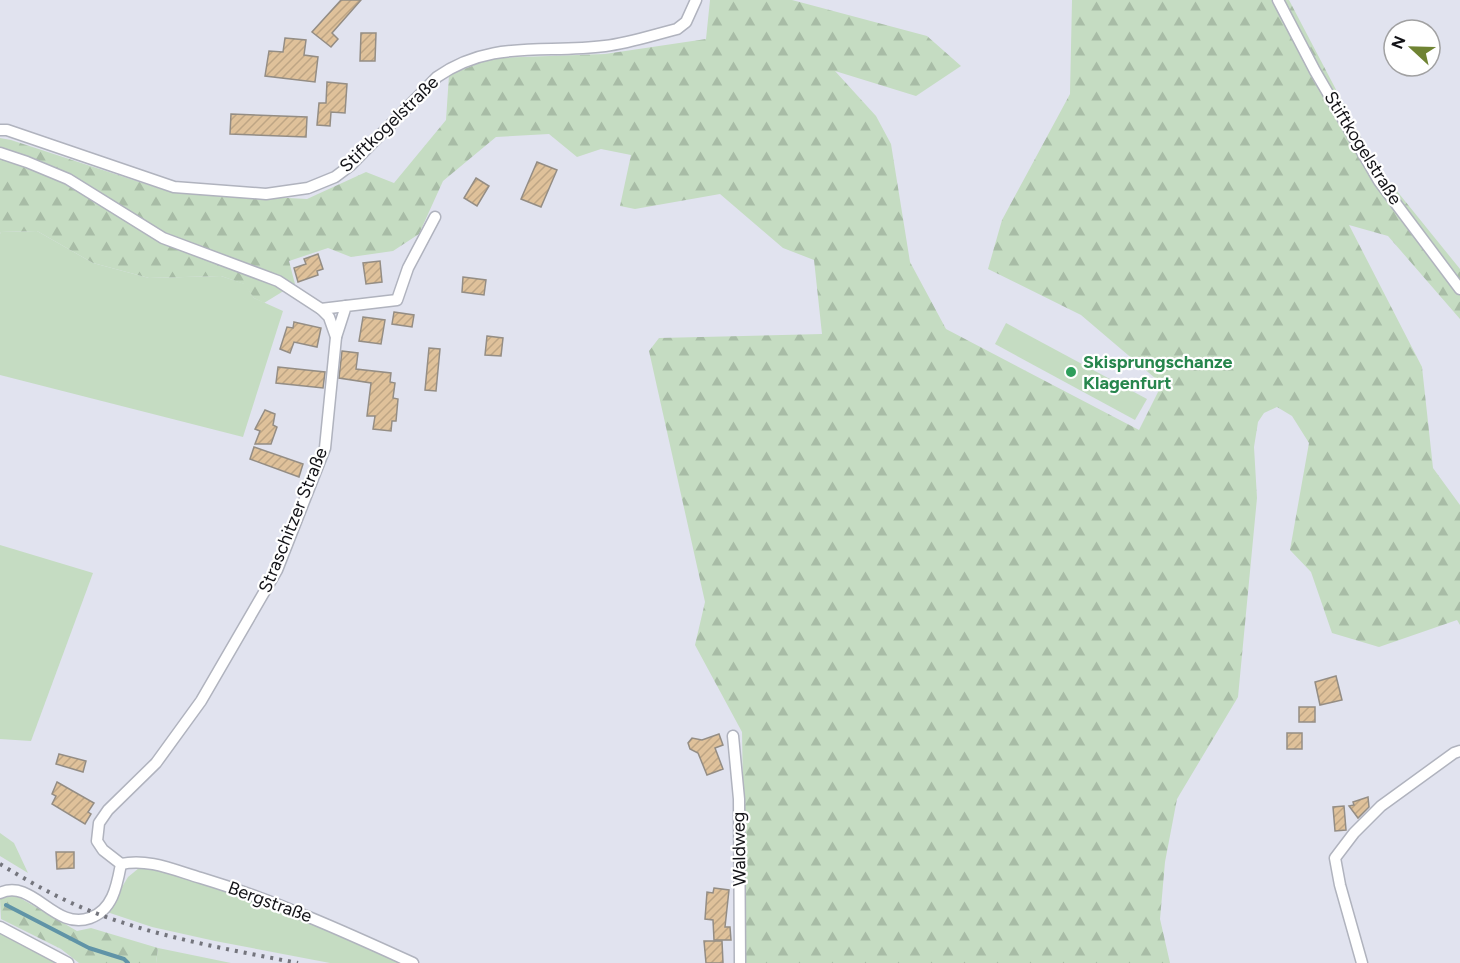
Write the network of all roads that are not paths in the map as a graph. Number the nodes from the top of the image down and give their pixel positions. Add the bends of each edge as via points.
1 (696, 0) edge
2 (1278, 0) edge
3 (0, 130) edge
4 (0, 153) edge
5 (435, 217) dead end
6 (1460, 289) edge
7 (346, 306) junction
8 (321, 309) junction
9 (336, 337) junction
10 (733, 736) dead end
11 (1460, 751) edge
12 (121, 864) junction
13 (0, 893) edge
14 (0, 927) edge
15 (68, 963) edge
16 (413, 963) edge
17 (740, 963) edge
18 (1362, 963) edge

1 - 3 street, Stiftkogelstraße via 692,13 677,30 606,46 498,52 454,65 437,77 351,165 308,188 266,194 174,187
2 - 6 street, Stiftkogelstraße via 1380,181
4 - 8 street via 68,179 163,238 278,281
5 - 7 street via 408,268 397,300
7 - 8 street
7 - 9 street
8 - 9 street via 329,317
9 - 12 street, Straschitzer Straße via 325,448 277,570 201,701 156,763 99,823 97,841
10 - 17 street, Waldweg via 739,799
11 - 18 street via 1381,806 1335,858
12 - 13 street via 109,902 95,916 81,921 67,920 22,892
12 - 16 street, Bergstraße via 151,862 240,890
14 - 15 street

